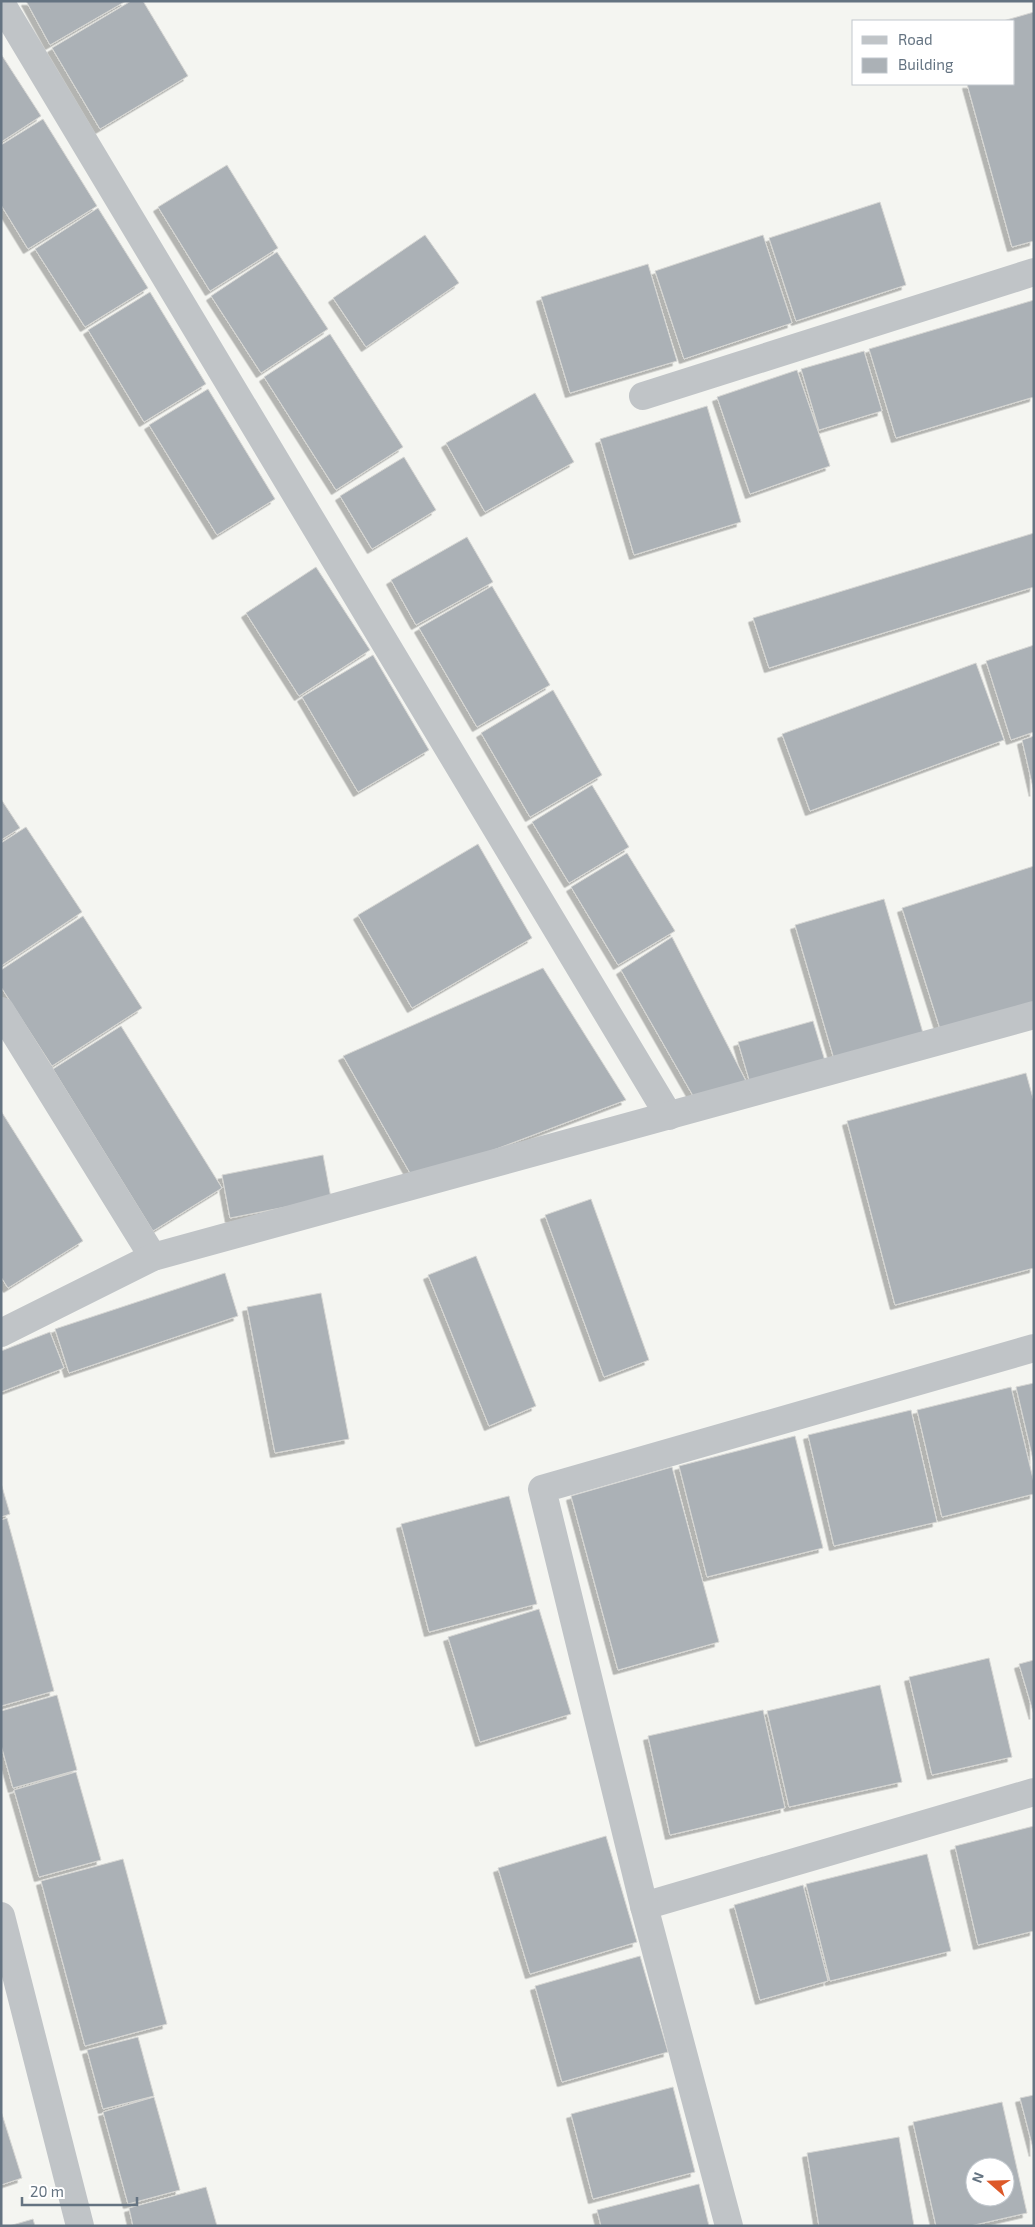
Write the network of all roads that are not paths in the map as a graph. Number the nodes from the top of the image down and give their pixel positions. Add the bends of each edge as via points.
1 (1, 3) edge
2 (1034, 272) edge
3 (643, 396) dead end
4 (1, 1011) edge
5 (1034, 1015) edge
6 (669, 1116) junction
7 (153, 1257) junction
8 (1, 1333) edge
9 (1034, 1348) edge
10 (1034, 1792) edge
11 (644, 1906) junction
12 (1, 1916) edge
13 (80, 2226) edge
14 (729, 2226) edge

1 - 6 street
2 - 3 street
4 - 7 street
5 - 6 street
6 - 7 street
7 - 8 street
9 - 11 street via 542,1489
10 - 11 street
11 - 14 street
12 - 13 street

